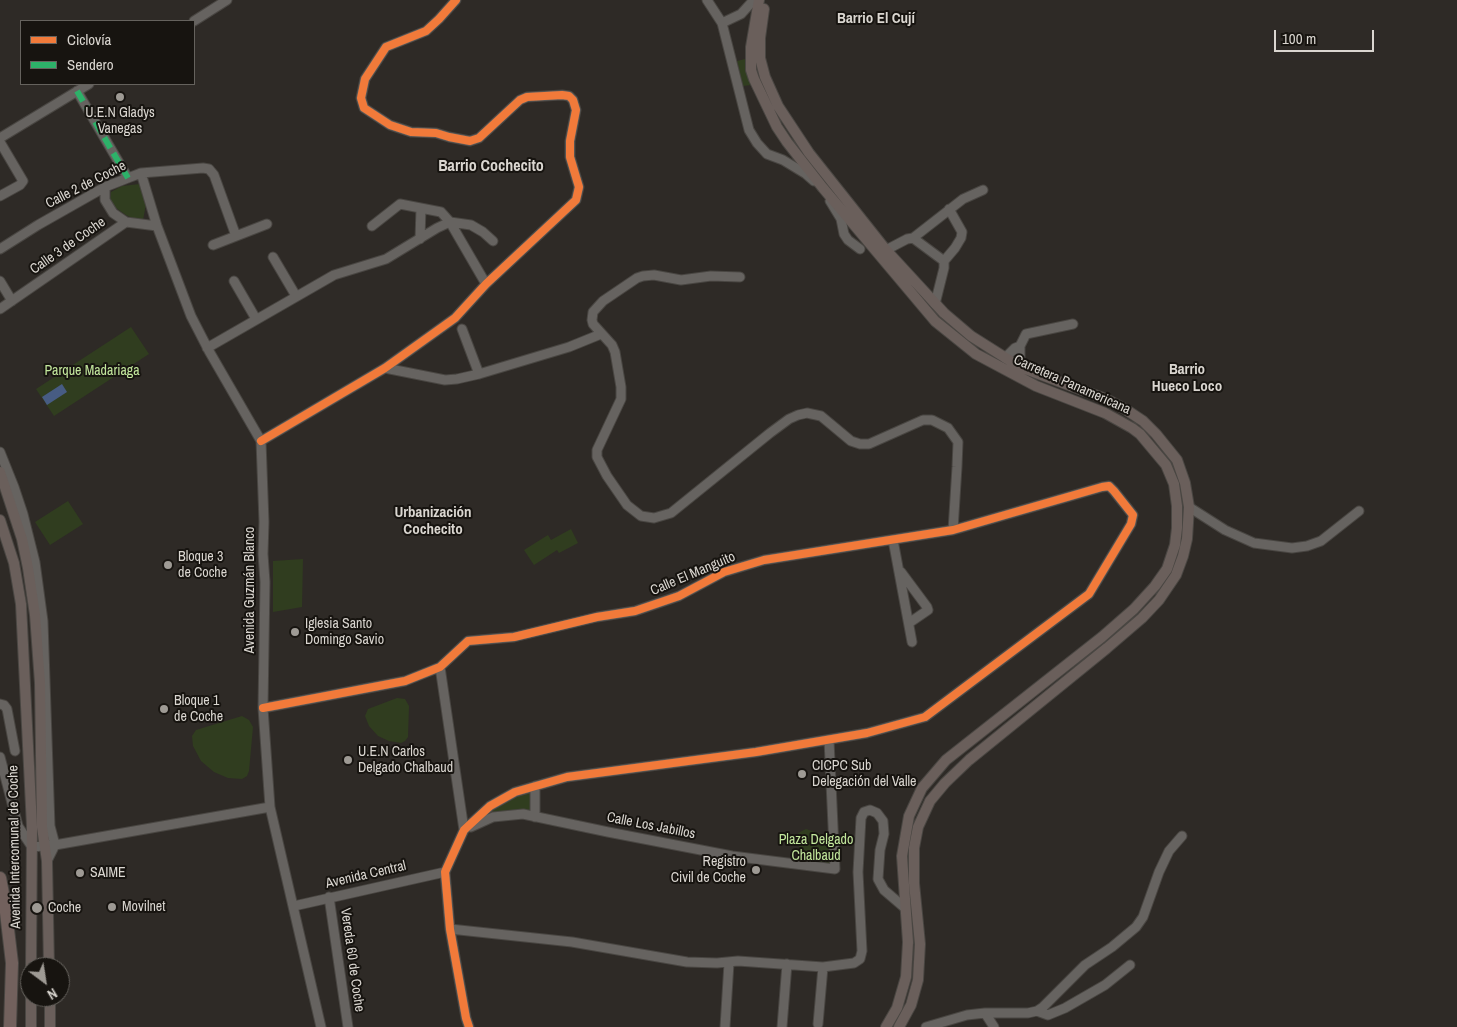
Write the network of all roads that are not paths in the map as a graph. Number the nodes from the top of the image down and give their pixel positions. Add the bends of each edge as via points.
1 (227, 0) edge
2 (456, 0) edge
3 (707, 0) edge
4 (766, 0) edge
5 (755, 3) edge
6 (195, 20) edge
7 (722, 23) junction
8 (87, 85) edge
9 (76, 92) junction
10 (0, 138) edge
11 (0, 142) edge
12 (141, 173) junction
13 (128, 178) junction
14 (105, 187) junction
15 (983, 190) dead end
16 (0, 196) edge
17 (421, 208) junction
18 (949, 209) junction
19 (844, 218) junction
20 (126, 222) junction
21 (450, 222) junction
22 (267, 224) dead end
23 (157, 226) junction
24 (372, 226) dead end
25 (236, 236) junction
26 (420, 238) junction
27 (913, 238) junction
28 (494, 241) dead end
29 (213, 245) dead end
30 (0, 249) edge
31 (860, 249) dead end
32 (886, 250) junction
33 (273, 257) dead end
34 (944, 261) junction
35 (740, 277) dead end
36 (0, 281) edge
37 (234, 281) dead end
38 (486, 284) junction
39 (296, 296) junction
40 (12, 301) junction
41 (935, 304) junction
42 (0, 309) edge
43 (256, 319) junction
44 (1073, 324) dead end
45 (462, 329) dead end
46 (601, 334) junction
47 (1020, 346) junction
48 (207, 348) junction
49 (1005, 358) junction
50 (1020, 367) junction
51 (385, 368) junction
52 (479, 374) junction
53 (261, 442) junction
54 (0, 452) edge
55 (0, 472) edge
56 (1189, 507) junction
57 (1359, 511) dead end
58 (0, 520) edge
59 (953, 530) junction
60 (893, 540) junction
61 (899, 569) junction
62 (908, 622) junction
63 (912, 642) dead end
64 (440, 667) junction
65 (0, 704) edge
66 (263, 708) junction
67 (829, 740) junction
68 (15, 751) dead end
69 (0, 758) edge
70 (535, 786) junction
71 (270, 807) junction
72 (535, 817) junction
73 (464, 830) junction
74 (1182, 836) dead end
75 (55, 845) junction
76 (32, 847) junction
77 (44, 847) junction
78 (47, 861) junction
79 (445, 872) junction
80 (0, 878) edge
81 (329, 897) junction
82 (294, 906) junction
83 (905, 908) junction
84 (450, 930) junction
85 (31, 957) edge
86 (49, 957) edge
87 (729, 963) junction
88 (787, 964) junction
89 (1130, 965) dead end
90 (823, 967) junction
91 (31, 1007) edge
92 (50, 1007) edge
93 (1037, 1011) junction
94 (985, 1013) junction
95 (818, 1024) dead end
96 (10, 1027) edge
97 (31, 1027) edge
98 (50, 1027) edge
99 (321, 1027) edge
100 (348, 1027) edge
101 (469, 1027) edge
102 (726, 1027) edge
103 (782, 1027) edge
104 (886, 1027) edge
105 (899, 1027) edge
106 (926, 1027) edge
107 (994, 1027) edge

1 - 6 street
2 - 38 street via 426,31 386,47 365,79 361,98 364,108 390,125 411,132 436,132 470,141 479,138 527,97 562,94 576,104 570,157 579,188 576,200
3 - 7 street
4 - 32 main road, Carretera Panamericana via 760,58 778,106 808,153
5 - 7 street
5 - 19 main road, Carretera Panamericana via 750,58 758,90 787,142
7 - 19 street via 749,130 757,144 767,154 806,174
8 - 9 street
9 - 10 street
9 - 13 street
11 - 16 street via 23,181
12 - 13 street, Calle 2 de Coche
12 - 23 street, Avenida Guzmán Blanco
12 - 25 street, Calle 2 de Coche via 209,169
13 - 14 street, Calle 2 de Coche
14 - 20 street via 105,200 113,214
14 - 30 street, Calle 2 de Coche
15 - 18 street
17 - 21 street via 441,212
17 - 24 street via 398,204
17 - 26 street
18 - 27 street
18 - 34 street via 962,232
19 - 31 street via 844,234
19 - 83 main road, Carretera Panamericana via 936,321 976,354 1036,386 1105,413 1140,434 1166,465 1174,484 1177,506 1175,545 1167,569 1156,586 1102,637 946,760 922,788 909,816 902,856
20 - 23 street, Calle 3 de Coche
20 - 40 street, Calle 3 de Coche
21 - 26 street
21 - 28 street via 471,225
21 - 38 street
22 - 25 street
23 - 48 street, Avenida Guzmán Blanco via 191,316
25 - 29 street
26 - 39 street via 386,259 334,276
27 - 32 street
27 - 34 street
32 - 41 main road, Carretera Panamericana
33 - 39 street
34 - 41 street
35 - 46 street via 681,280 649,275 637,278 595,308 592,320
36 - 40 street
37 - 43 street
38 - 51 street via 455,318
39 - 43 street
40 - 42 street, Calle 3 de Coche
41 - 49 main road, Carretera Panamericana via 959,328
43 - 48 street
44 - 47 street via 1026,334
45 - 52 street
46 - 52 street
46 - 59 street via 615,352 621,387 620,399 597,450 597,457 627,505 641,516 654,518 671,513 789,419 807,413 821,416 851,441 860,444 869,444 923,420 932,420 948,428 958,442
47 - 49 street
47 - 50 street
48 - 53 street, Avenida Guzmán Blanco
49 - 50 main road, Carretera Panamericana
50 - 56 main road, Carretera Panamericana via 1106,399 1143,422 1176,460
51 - 52 street via 445,380
51 - 53 street
53 - 66 street, Avenida Guzmán Blanco via 265,582
54 - 75 street via 23,514 38,585 45,646 50,826
55 - 77 main road, Avenida Intercomunal de Coche via 22,538 35,615
56 - 57 street via 1225,530 1254,543 1292,548 1321,541
56 - 105 main road, Carretera Panamericana via 1183,556 1176,575 1159,600 1107,648 969,760 930,801 918,827 914,848 920,944 918,980 911,1005
58 - 76 main road, Avenida Intercomunal de Coche via 14,563 21,604
59 - 60 street, Calle El Manguito
59 - 67 street, Calle El Manguito via 1109,486 1133,515 1131,524 1089,594 925,717 867,734
60 - 61 street
60 - 64 street, Calle El Manguito via 764,560 724,572 679,596 635,611 514,637 468,641
61 - 62 street
61 - 62 street via 928,610
62 - 63 street
64 - 66 street, Calle El Manguito via 405,681
64 - 73 street
65 - 68 street via 7,709
66 - 71 street, Avenida Guzmán Blanco
67 - 70 street via 567,777
67 - 72 street, Calle Los Jabillos via 835,869 732,856
69 - 76 street via 18,826
70 - 72 street
70 - 73 street via 514,792 490,806
71 - 75 street
71 - 82 street, Avenida Guzmán Blanco
72 - 73 street, Calle Los Jabillos via 523,814 493,817
73 - 79 street
74 - 93 street via 1169,851 1136,927 1085,965
75 - 77 street
75 - 78 street, Avenida Intercomunal de Coche
76 - 77 street
76 - 85 main road, Avenida Intercomunal de Coche
77 - 78 main road, Avenida Intercomunal de Coche
78 - 86 main road, Avenida Intercomunal de Coche
79 - 81 street, Avenida Central
79 - 84 street
80 - 96 highway via 12,963
81 - 82 street, Avenida Central
81 - 100 street, Vereda 60 de Coche
82 - 99 street, Avenida Guzmán Blanco
83 - 90 street via 884,890 878,879 883,821 878,813 864,812 858,872 860,959 854,963
83 - 104 main road, Carretera Panamericana via 908,942 906,977 897,1008
84 - 87 street via 572,942 688,962
84 - 101 street
87 - 88 street
87 - 102 street
88 - 90 street
88 - 103 street
89 - 93 street via 1105,985 1065,1008 1048,1015
90 - 95 street
91 - 97 main road
92 - 98 main road
93 - 94 street
94 - 106 street
94 - 107 street

